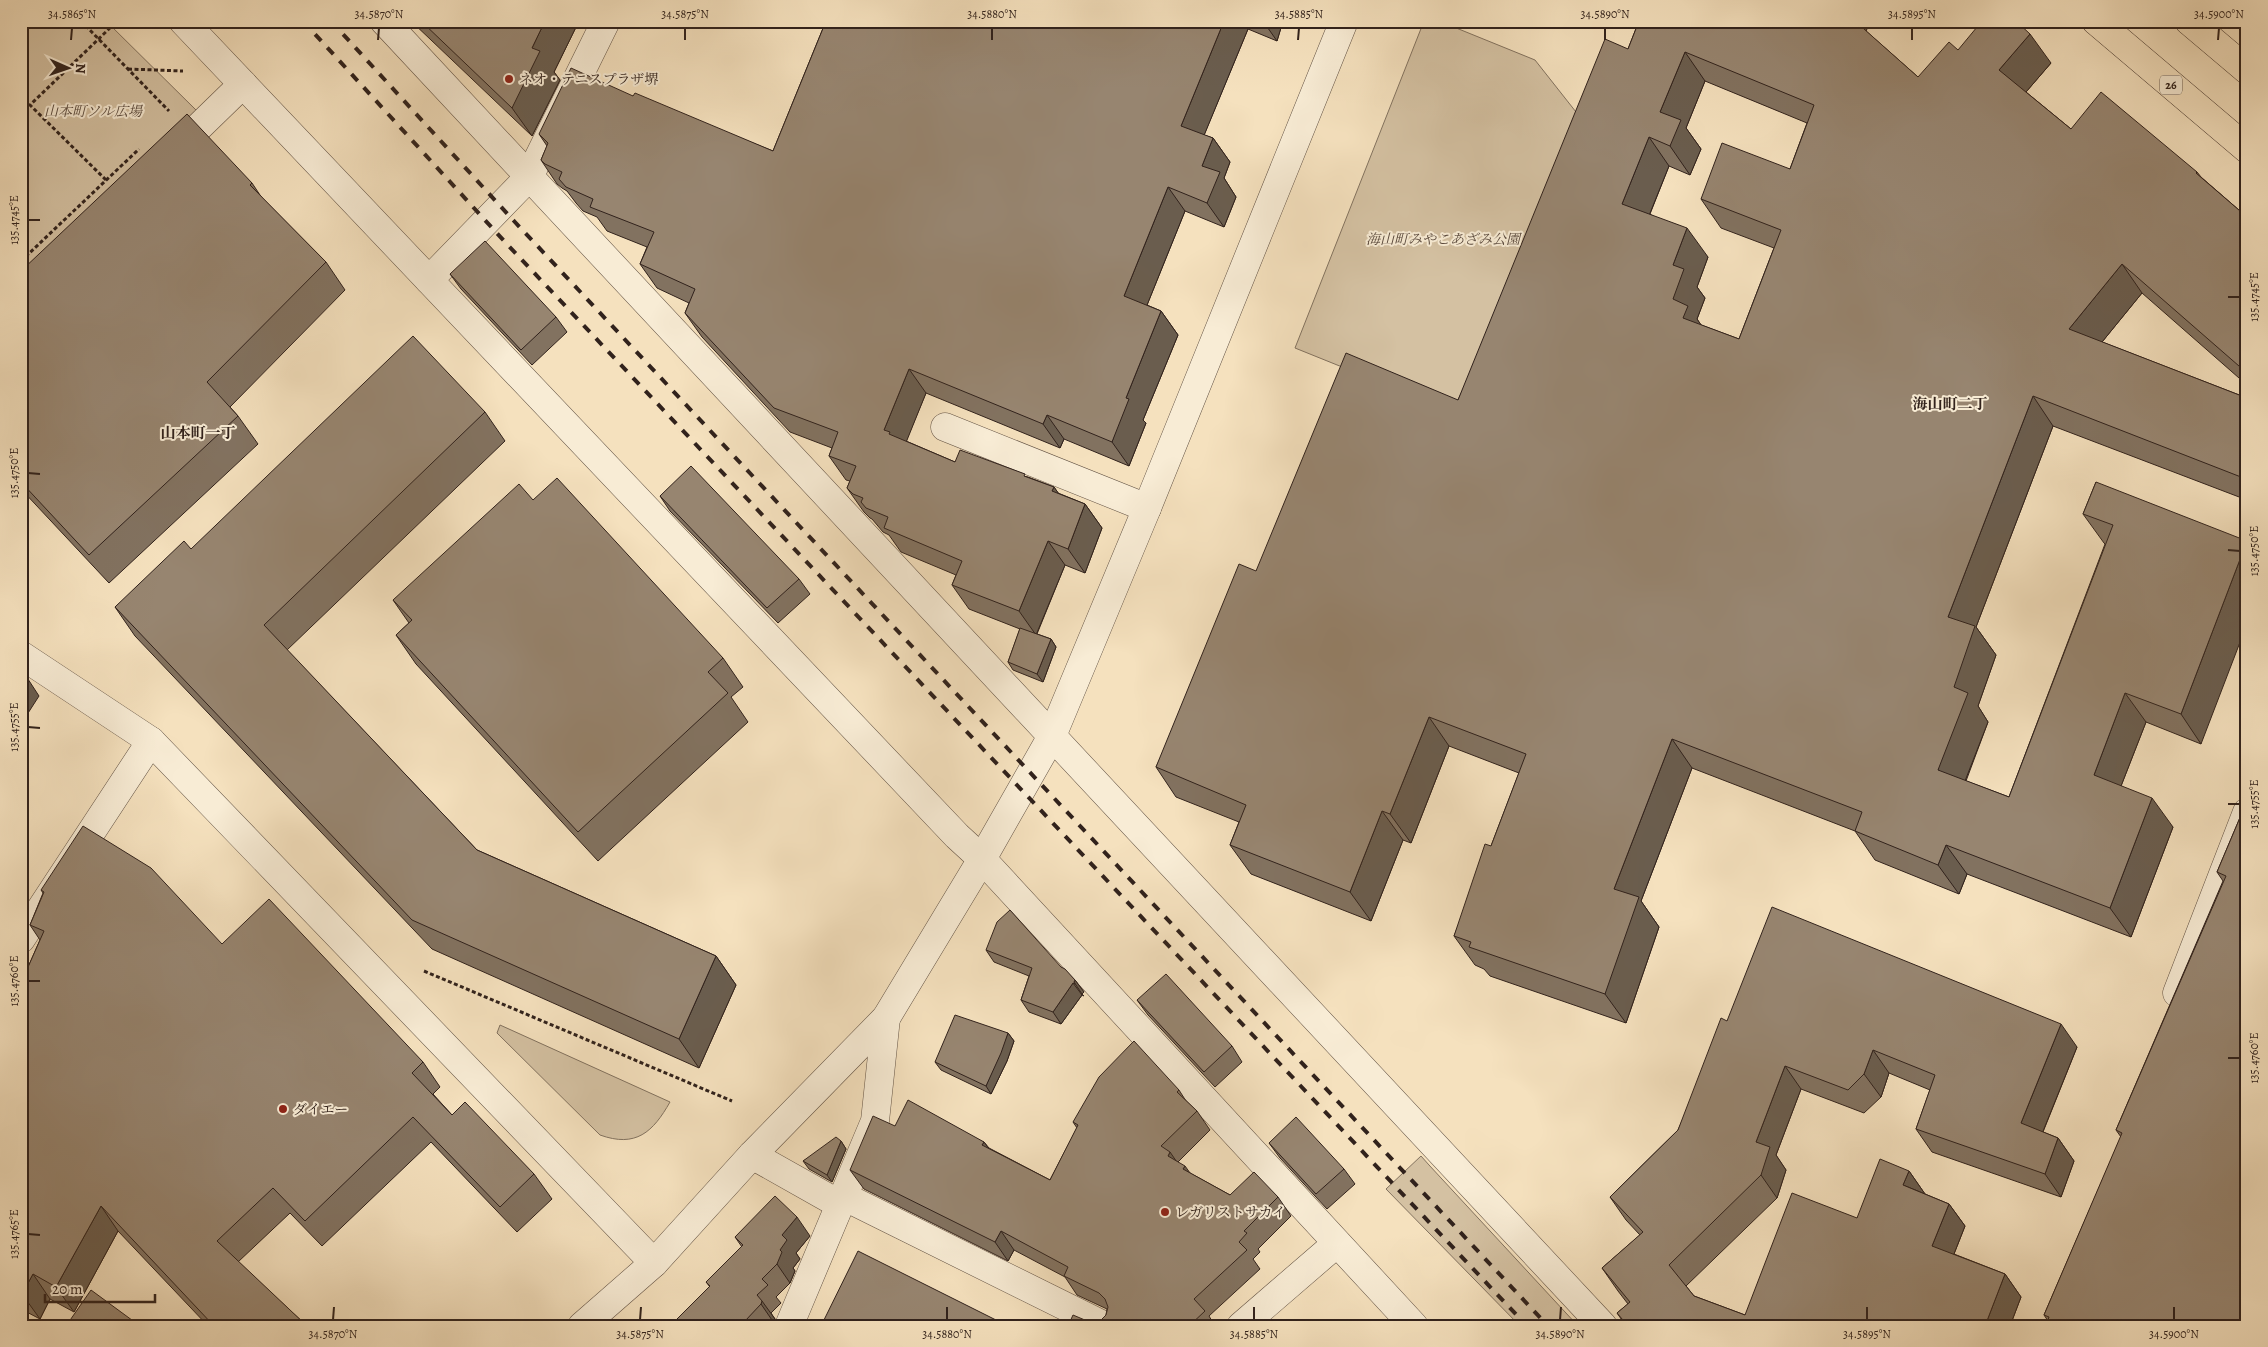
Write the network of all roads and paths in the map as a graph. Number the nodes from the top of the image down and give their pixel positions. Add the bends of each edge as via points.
1 (81, 21) edge
2 (183, 21) edge
3 (384, 21) edge
4 (606, 21) edge
5 (1344, 21) edge
6 (2096, 21) edge
7 (2188, 21) edge
8 (111, 27) dead end
9 (98, 39) junction
10 (128, 69) junction
11 (2247, 70) edge
12 (189, 71) dead end
13 (243, 84) junction
14 (174, 117) dead end
15 (2247, 149) edge
16 (148, 158) joint
17 (529, 177) junction
18 (106, 180) junction
19 (21, 260) edge
20 (429, 280) junction
21 (945, 427) dead end
22 (1147, 508) junction
23 (21, 655) edge
24 (1052, 736) junction
25 (151, 740) junction
26 (2247, 812) edge
27 (982, 859) junction
28 (21, 939) edge
29 (424, 971) dead end
30 (2168, 1014) edge
31 (886, 1018) junction
32 (732, 1101) dead end
33 (752, 1155) junction
34 (841, 1200) junction
35 (1336, 1244) junction
36 (654, 1263) junction
37 (582, 1326) edge
38 (789, 1326) edge
39 (1105, 1326) edge
40 (1241, 1326) edge
41 (1414, 1326) edge
42 (1603, 1326) edge

1 - 9 path
2 - 13 street
3 - 17 street
4 - 17 street
5 - 22 street
6 - 15 highway, 26
7 - 11 highway
8 - 9 path
9 - 10 path
9 - 18 path via 30,105
10 - 12 path
10 - 14 path
13 - 16 street
13 - 20 street
16 - 18 path
17 - 20 street
17 - 24 street
18 - 19 path
20 - 27 street
21 - 22 street
22 - 24 street
23 - 25 street
24 - 27 street
24 - 42 street
25 - 28 street
25 - 36 street
26 - 30 street
27 - 31 street
27 - 35 street
29 - 32 path
31 - 33 street
31 - 34 street via 875,1122
33 - 34 street
33 - 36 street
34 - 38 street
34 - 39 street
35 - 40 street
35 - 41 street
36 - 37 street

